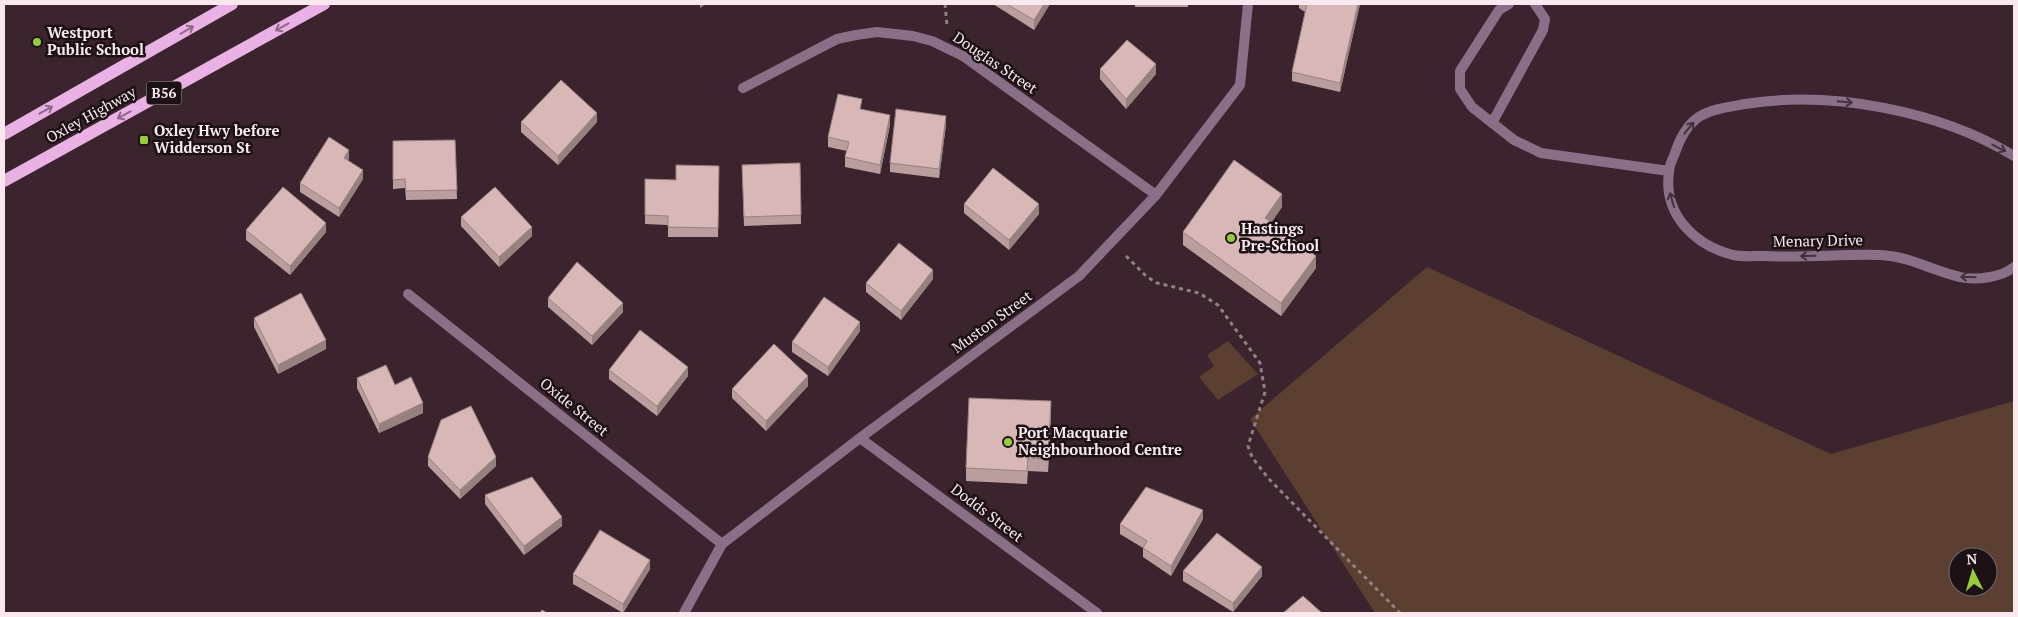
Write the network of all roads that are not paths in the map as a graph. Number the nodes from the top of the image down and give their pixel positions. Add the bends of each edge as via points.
1 (232, 4) edge
2 (324, 4) edge
3 (1248, 4) edge
4 (1509, 4) edge
5 (1535, 4) edge
6 (743, 88) dead end
7 (1492, 123) junction
8 (4, 134) edge
9 (2014, 156) edge
10 (1669, 171) junction
11 (4, 181) edge
12 (1156, 195) junction
13 (2014, 267) edge
14 (408, 294) dead end
15 (860, 438) junction
16 (722, 544) junction
17 (684, 613) edge
18 (1097, 613) edge

8 -> 1 main road, Oxley Highway
2 -> 11 main road, Oxley Highway / B56
3 - 12 street, Muston Street via 1240,85
4 - 7 street via 1499,10 1460,71 1460,89 1472,107
5 - 7 street via 1545,19 1543,30
6 - 12 street, Douglas Street via 837,39 877,32 913,36 963,56
7 - 10 street via 1514,140 1541,153
10 -> 9 street, Menary Drive via 1680,140 1696,119 1721,108 1766,101 1846,101 1919,116 1970,133
13 -> 10 street, Menary Drive via 1988,277 1962,278 1905,258 1881,255 1733,255 1698,241 1678,219 1670,196
12 - 15 street, Muston Street via 1079,276
14 - 16 street, Oxide Street
15 - 16 street, Muston Street
15 - 18 street, Dodds Street
16 - 17 street, Muston Street

